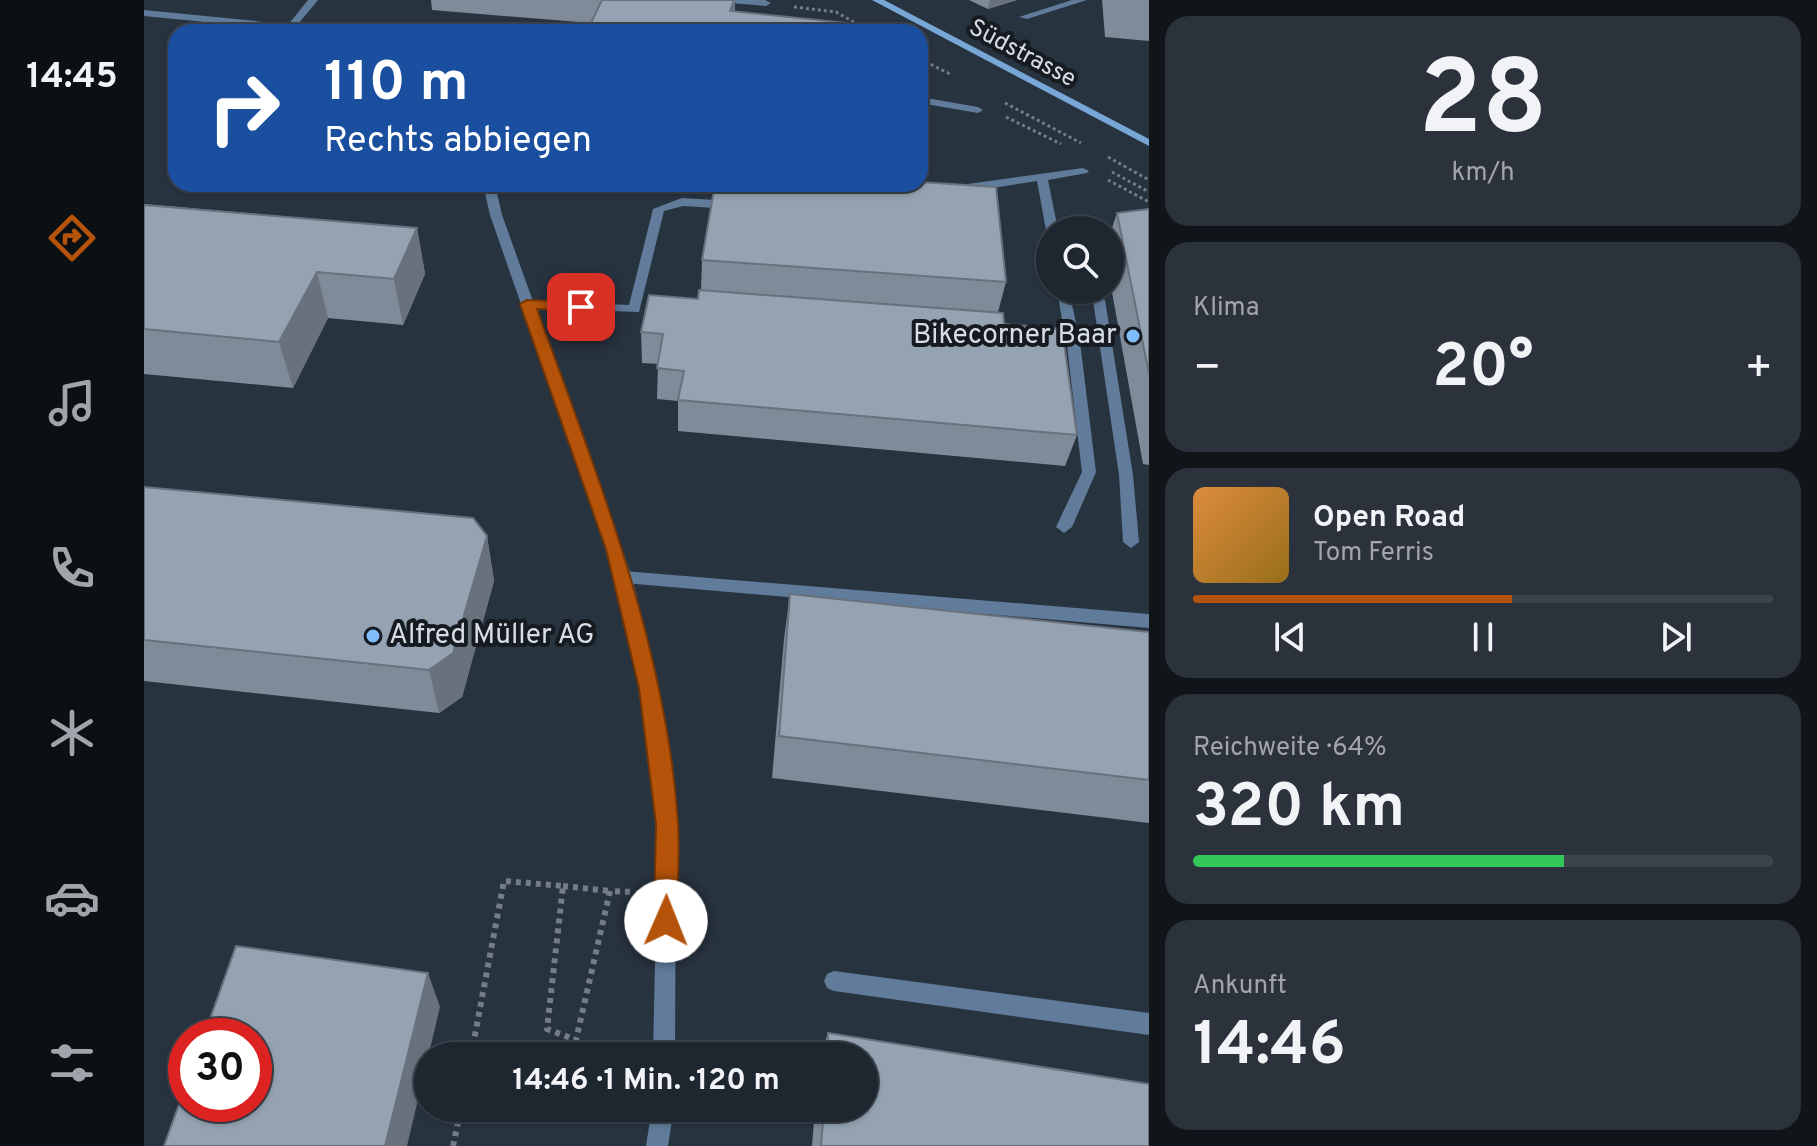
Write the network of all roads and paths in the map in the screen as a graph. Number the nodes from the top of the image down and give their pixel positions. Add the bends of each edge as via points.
1 (313, 0) edge
2 (730, 0) edge
3 (877, 0) edge
4 (1082, 0) edge
5 (766, 3) joint
6 (144, 13) edge
7 (1024, 17) dead end
8 (260, 24) edge
9 (293, 24) edge
10 (858, 24) edge
11 (923, 24) edge
12 (928, 27) edge
13 (928, 101) edge
14 (978, 110) dead end
15 (1021, 111) dead end
16 (1049, 126) dead end
17 (1149, 143) edge
18 (1083, 171) dead end
19 (1042, 177) junction
20 (949, 191) edge
21 (491, 192) edge
22 (746, 205) edge
23 (1049, 216) edge
24 (527, 304) junction
25 (1066, 304) edge
26 (1100, 304) edge
27 (634, 309) junction
28 (650, 311) edge
29 (1026, 339) edge
30 (1073, 342) junction
31 (1064, 527) dead end
32 (1131, 542) dead end
33 (624, 577) junction
34 (1149, 621) edge
35 (563, 886) junction
36 (610, 891) junction
37 (666, 894) junction
38 (834, 981) dead end
39 (1149, 1024) edge
40 (474, 1042) edge
41 (664, 1042) edge
42 (458, 1122) edge
43 (661, 1122) edge
44 (453, 1146) edge
45 (657, 1146) edge

1 - 9 street
2 - 5 street
3 - 11 main road, Südstrasse
4 - 7 street
5 - 10 path via 836,12
6 - 8 street
12 - 17 main road, Südstrasse
13 - 14 street
15 - 16 path
18 - 19 street
19 - 20 street
19 - 23 street
21 - 24 street
22 - 27 street via 682,202 659,209
24 - 27 street
24 - 33 street
25 - 30 street
26 - 32 street
27 - 28 street
29 - 30 street
30 - 31 street via 1089,472
33 - 34 street
33 - 37 street via 649,688 667,824
35 - 36 path
35 - 36 path via 547,1029 576,1040
35 - 40 path via 504,881
36 - 37 path
37 - 41 street
38 - 39 street
42 - 44 path
43 - 45 street

